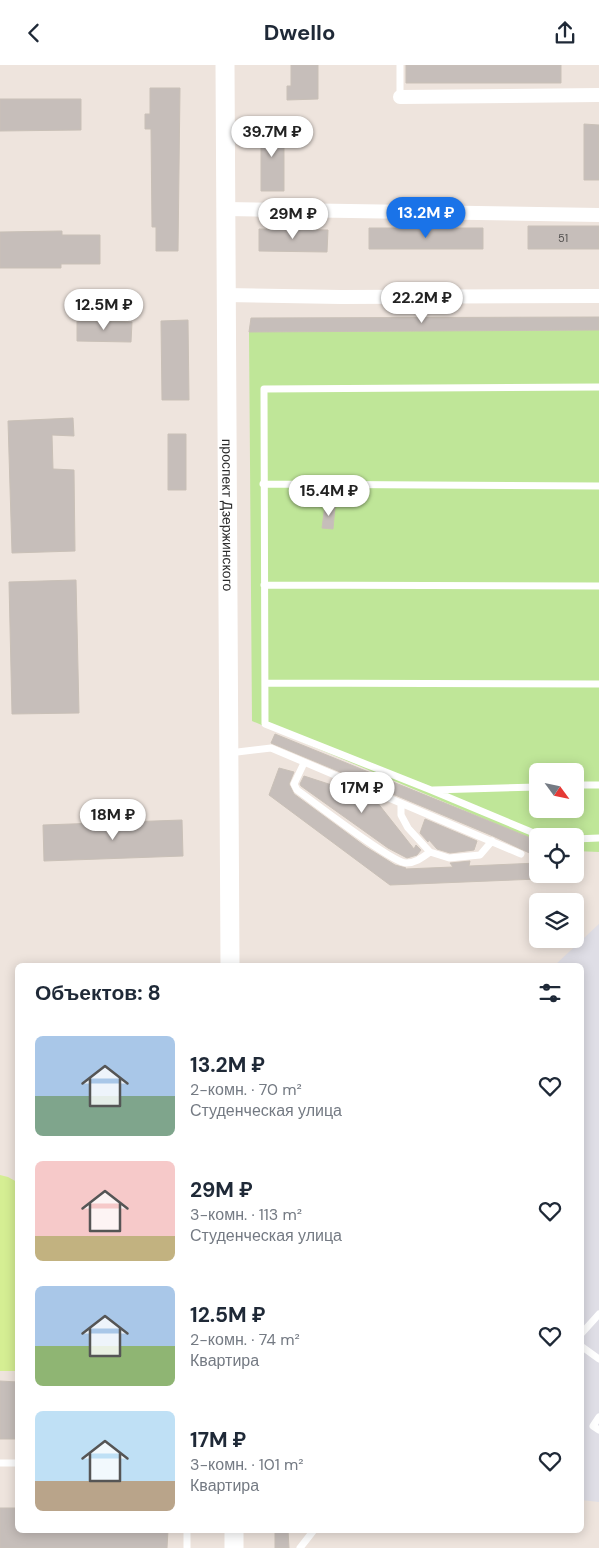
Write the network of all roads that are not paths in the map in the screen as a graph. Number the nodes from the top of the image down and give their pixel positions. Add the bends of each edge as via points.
1 (225, 65) edge
2 (400, 65) edge
3 (599, 95) edge
4 (400, 97) joint
5 (226, 209) junction
6 (599, 215) edge
7 (226, 295) junction
8 (599, 295) edge
9 (599, 387) edge
10 (263, 484) junction
11 (599, 486) edge
12 (264, 585) junction
13 (599, 586) edge
14 (266, 683) junction
15 (599, 684) edge
16 (228, 753) junction
17 (304, 763) junction
18 (584, 785) edge
19 (599, 785) edge
20 (529, 787) edge
21 (431, 790) junction
22 (401, 804) junction
23 (529, 831) edge
24 (599, 838) edge
25 (584, 839) edge
26 (492, 841) junction
27 (430, 851) junction
28 (521, 853) dead end
29 (230, 963) edge
30 (599, 1314) edge
31 (584, 1331) edge
32 (584, 1348) edge
33 (599, 1359) edge
34 (599, 1417) edge
35 (599, 1430) edge
36 (0, 1463) edge
37 (15, 1463) edge
38 (187, 1533) edge
39 (234, 1533) edge
40 (312, 1533) edge
41 (187, 1548) edge
42 (234, 1548) edge
43 (300, 1548) edge

1 - 5 main road, проспект Дзержинского
2 - 4 lane
3 - 4 street
5 - 6 street
5 - 7 main road, проспект Дзержинского
7 - 8 street
7 - 16 main road, проспект Дзержинского
9 - 10 lane via 264,389
10 - 11 lane
10 - 12 lane
12 - 13 lane
12 - 14 lane
14 - 15 lane
14 - 21 lane via 264,724
16 - 17 lane via 271,748
16 - 29 main road, проспект Дзержинского
17 - 22 lane
17 - 27 lane via 294,783 297,789 363,838 405,863 418,861
18 - 19 lane
20 - 21 lane
21 - 23 lane
22 - 26 lane
22 - 27 lane via 401,815 408,828
24 - 25 lane
26 - 27 lane via 480,855 449,858
26 - 28 lane
30 - 31 lane
32 - 33 lane
34 - 35 lane via 593,1426
36 - 37 lane
38 - 41 lane
39 - 42 main road
40 - 43 lane

